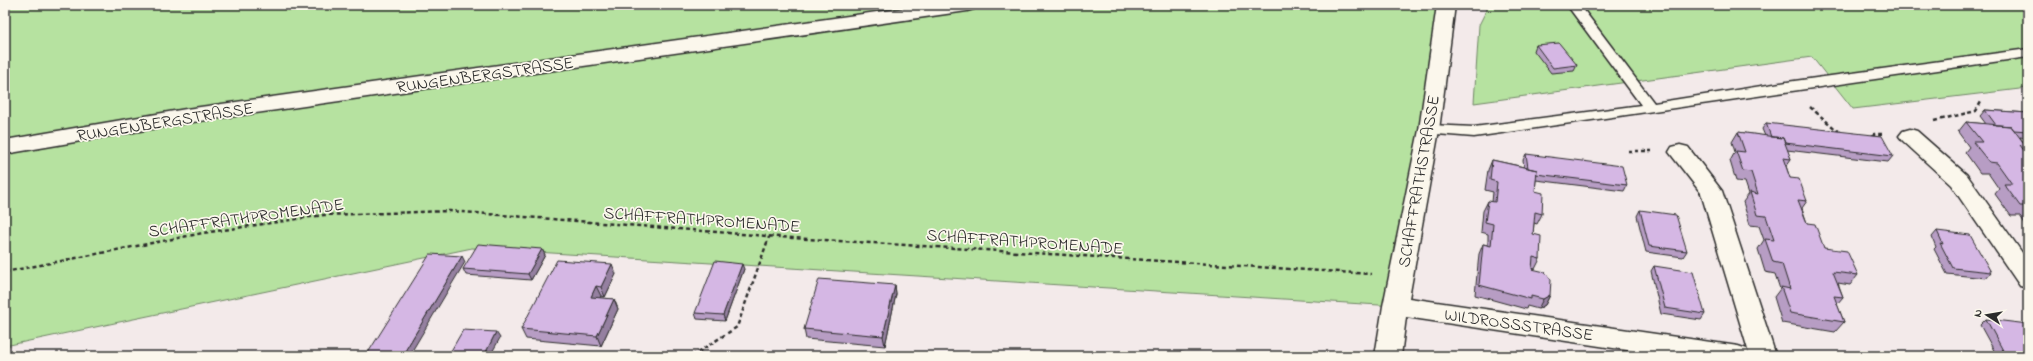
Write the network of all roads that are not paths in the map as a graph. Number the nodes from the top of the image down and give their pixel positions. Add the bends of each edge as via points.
1 (966, 5) edge
2 (1446, 5) edge
3 (1573, 5) edge
4 (2028, 53) edge
5 (1651, 108) junction
6 (1429, 130) junction
7 (1910, 136) road end
8 (5, 147) edge
9 (1680, 152) dead end
10 (2028, 279) edge
11 (1395, 306) junction
12 (1388, 356) edge
13 (1738, 356) edge
14 (1763, 356) edge

1 - 8 street, RUNGENBERGSTRASSE via 186,116
2 - 6 street, SCHAFFRATHSTRASSE
3 - 5 lane
4 - 5 lane via 1786,86
5 - 6 lane via 1474,132
6 - 11 street, SCHAFFRATHSTRASSE
7 - 10 street via 1959,180
9 - 14 street via 1712,191
11 - 12 street, SCHAFFRATHSTRASSE
11 - 13 street, WILDROSSSTRASSE

